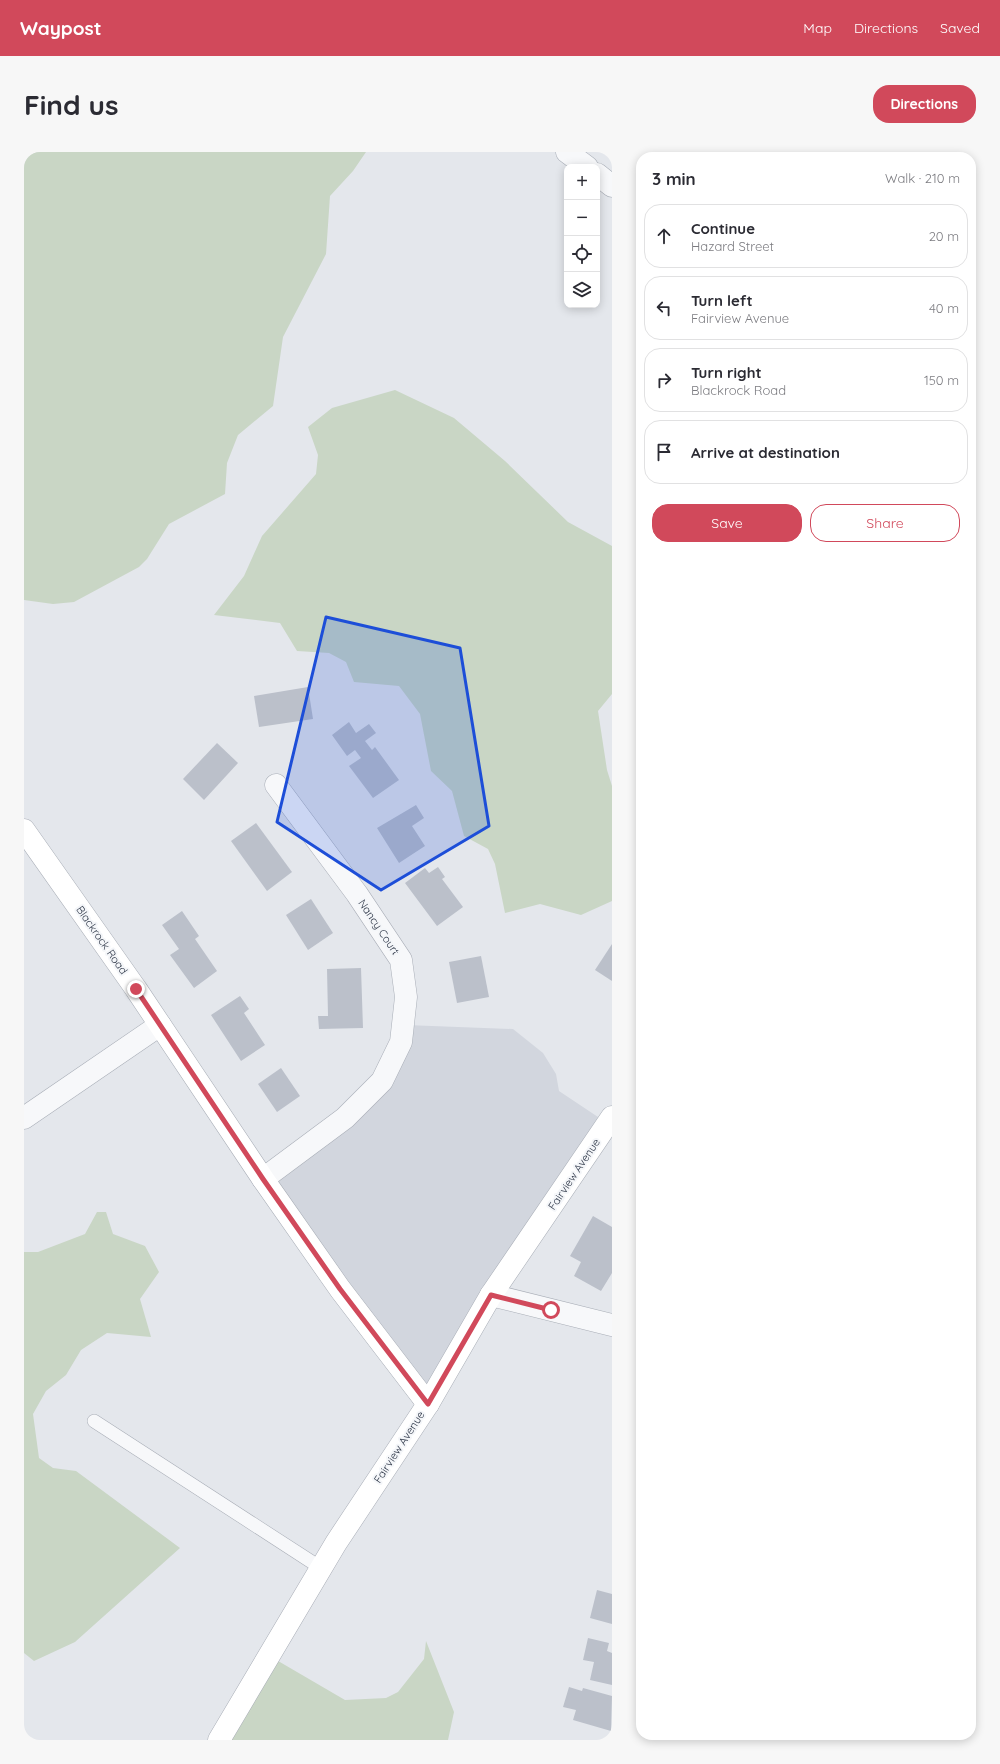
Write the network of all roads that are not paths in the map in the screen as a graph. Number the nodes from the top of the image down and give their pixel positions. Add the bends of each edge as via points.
1 (567, 152) edge
2 (583, 164) edge
3 (600, 176) edge
4 (612, 186) edge
5 (276, 785) dead end
6 (24, 830) edge
7 (160, 1025) junction
8 (612, 1117) edge
9 (24, 1118) edge
10 (263, 1179) junction
11 (491, 1295) junction
12 (612, 1325) edge
13 (428, 1404) junction
14 (94, 1421) dead end
15 (321, 1568) junction
16 (219, 1740) edge

1 - 2 street
3 - 4 street
5 - 10 street, Nancy Court via 358,894 402,960 406,997 402,1042 382,1080 344,1118
6 - 7 main road, Blackrock Road
7 - 9 street
7 - 10 main road, Blackrock Road
8 - 11 main road, Fairview Avenue
10 - 13 main road, Blackrock Road via 340,1289
11 - 12 street
11 - 13 main road, Fairview Avenue
13 - 15 main road, Fairview Avenue
14 - 15 lane
15 - 16 main road, Fairview Avenue

